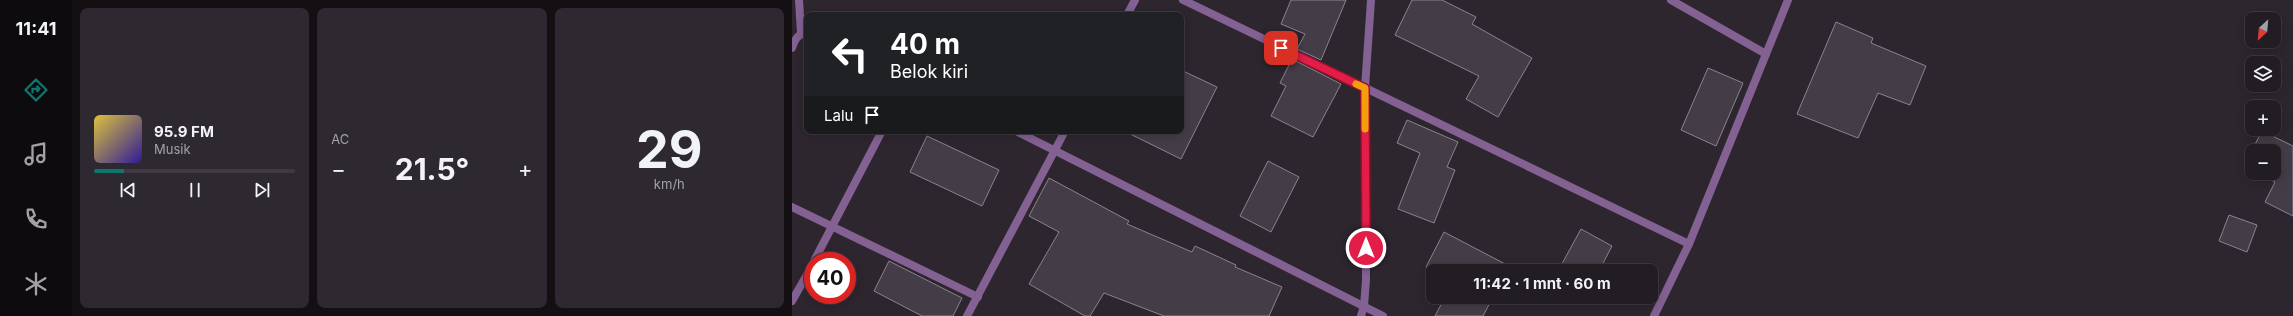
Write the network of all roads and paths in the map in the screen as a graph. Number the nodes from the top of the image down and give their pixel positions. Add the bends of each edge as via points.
1 (799, 0) edge
2 (1135, 0) edge
3 (1183, 0) edge
4 (1371, 0) edge
5 (1671, 0) edge
6 (1788, 0) edge
7 (1129, 12) edge
8 (804, 33) edge
9 (792, 48) edge
10 (1766, 54) junction
11 (1365, 88) junction
12 (880, 134) edge
13 (1022, 134) edge
14 (1064, 134) edge
15 (1055, 151) junction
16 (792, 207) edge
17 (833, 227) junction
18 (1690, 244) junction
19 (819, 252) edge
20 (804, 280) edge
21 (978, 297) junction
22 (792, 301) edge
23 (1364, 306) junction
24 (967, 316) edge
25 (1361, 316) edge
26 (1383, 316) edge
27 (1654, 316) edge

1 - 8 street
2 - 7 street
3 - 11 street
4 - 11 street
5 - 10 street
6 - 10 street
8 - 9 street via 794,40
10 - 18 street
11 - 18 street
11 - 23 street
12 - 17 street
13 - 15 street
14 - 15 street
15 - 21 street
15 - 23 street
16 - 17 street
17 - 19 street
17 - 21 street
18 - 27 street
20 - 22 street
21 - 24 street
23 - 25 street
23 - 26 street

